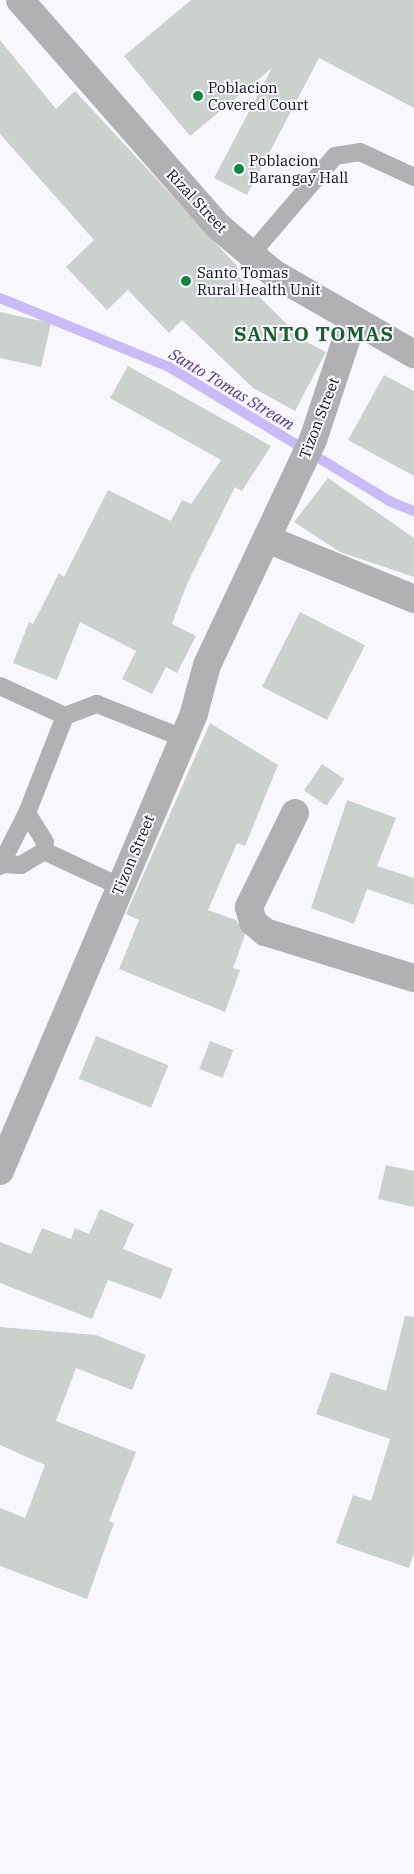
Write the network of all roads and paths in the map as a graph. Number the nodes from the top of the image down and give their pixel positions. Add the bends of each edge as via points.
1 (20, 0) edge
2 (414, 177) edge
3 (251, 254) junction
4 (352, 322) junction
5 (414, 354) edge
6 (267, 539) junction
7 (414, 599) edge
8 (0, 686) edge
9 (65, 716) junction
10 (183, 738) junction
11 (27, 813) junction
12 (295, 813) dead end
13 (44, 851) junction
14 (0, 865) edge
15 (119, 886) junction
16 (414, 978) edge
17 (0, 1171) edge

1 - 3 street, Rizal Street via 219,227
2 - 3 lane via 360,152 335,156
3 - 4 street, Rizal Street
4 - 5 street, Rizal Street
4 - 6 street, Tizon Street via 313,440
6 - 7 street
6 - 10 street, Tizon Street via 207,665
8 - 9 lane
9 - 10 lane via 97,704
9 - 11 lane
10 - 15 street, Tizon Street
11 - 13 lane via 45,842
11 - 14 lane
12 - 16 street via 249,907 253,922 265,932
13 - 14 lane via 21,865
13 - 15 lane
15 - 17 street, Tizon Street

